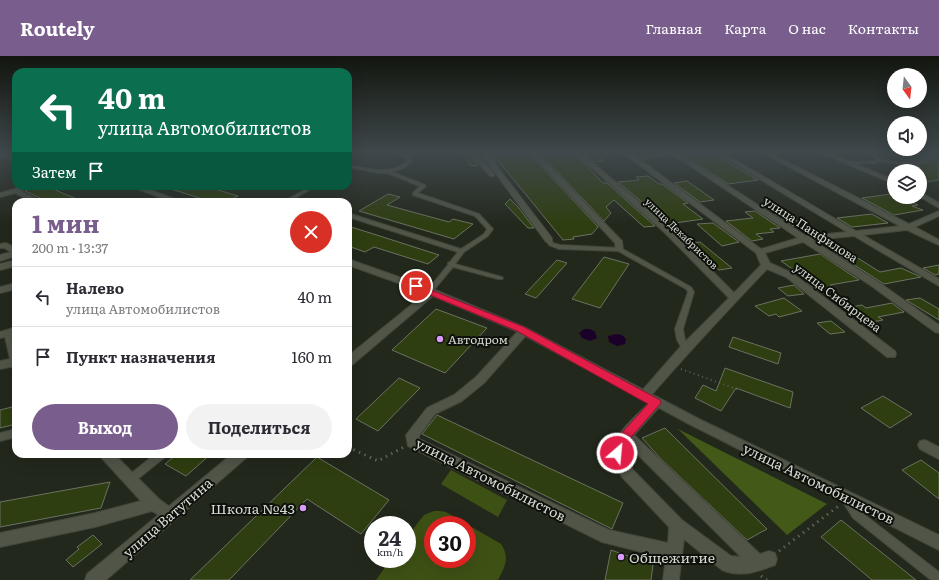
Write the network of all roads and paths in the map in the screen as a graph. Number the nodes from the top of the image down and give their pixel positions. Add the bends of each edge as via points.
1 (399, 176) edge
2 (493, 176) edge
3 (501, 176) edge
4 (556, 176) edge
5 (605, 176) edge
6 (659, 176) edge
7 (710, 176) edge
8 (760, 176) edge
9 (811, 176) edge
10 (19, 190) edge
11 (144, 190) edge
12 (307, 190) edge
13 (1, 191) edge
14 (16, 191) junction
15 (514, 195) junction
16 (30, 198) edge
17 (164, 198) edge
18 (292, 198) edge
19 (927, 198) edge
20 (939, 206) edge
21 (939, 213) edge
22 (352, 216) edge
23 (909, 227) junction
24 (855, 232) junction
25 (804, 239) junction
26 (549, 240) joint
27 (939, 243) edge
28 (0, 246) edge
29 (12, 249) edge
30 (619, 249) junction
31 (462, 251) junction
32 (760, 252) junction
33 (12, 254) edge
34 (0, 258) edge
35 (352, 263) edge
36 (12, 264) edge
37 (450, 264) junction
38 (766, 266) junction
39 (0, 267) edge
40 (500, 278) dead end
41 (939, 283) edge
42 (12, 287) edge
43 (0, 290) edge
44 (431, 292) junction
45 (735, 299) junction
46 (939, 330) edge
47 (524, 331) junction
48 (8, 333) edge
49 (12, 348) edge
50 (686, 348) junction
51 (891, 354) dead end
52 (352, 359) edge
53 (12, 363) edge
54 (0, 365) edge
55 (670, 365) junction
56 (739, 390) dead end
57 (644, 396) junction
58 (656, 403) junction
59 (12, 434) edge
60 (626, 435) junction
61 (0, 436) edge
62 (413, 442) junction
63 (925, 445) dead end
64 (352, 449) edge
65 (939, 454) edge
66 (109, 458) edge
67 (157, 458) edge
68 (235, 458) edge
69 (131, 479) junction
70 (845, 497) junction
71 (154, 504) junction
72 (169, 515) junction
73 (677, 525) junction
74 (0, 540) edge
75 (939, 543) edge
76 (675, 552) junction
77 (763, 561) junction
78 (939, 579) edge
79 (93, 580) edge
80 (671, 580) edge

1 - 31 lane via 423,186 415,194 477,215 490,229 486,235
2 - 15 street via 506,191
3 - 15 street
4 - 30 street via 619,243
5 - 45 street, улица Декабристов via 666,230
6 - 32 street
7 - 25 street, улица Панфилова
8 - 24 street
9 - 23 street
10 - 14 street
11 - 17 street
12 - 18 lane
13 - 14 street
14 - 16 street
15 - 26 street
19 - 20 street
21 - 23 street
22 - 31 lane
23 - 24 street
23 - 27 street
24 - 25 street
24 - 41 street
25 - 32 street
25 - 46 street, улица Панфилова
26 - 30 lane via 551,244 559,247
28 - 29 street via 6,245
30 - 50 lane via 689,288 691,292 679,329
31 - 37 lane
32 - 38 street
33 - 34 street
35 - 44 street, улица Автомобилистов
36 - 39 street
37 - 40 lane
37 - 44 lane
38 - 45 street
38 - 51 street, улица Сибирцева via 789,275
42 - 43 street
44 - 47 street, улица Автомобилистов
44 - 52 street
45 - 50 street
47 - 57 street, улица Автомобилистов
47 - 62 street, улица Автомобилистов via 480,380 458,398 431,411 412,435
48 - 49 street
50 - 55 street
53 - 54 street
55 - 56 path
55 - 57 street
57 - 58 street, улица Автомобилистов
58 - 60 street
58 - 70 street, улица Автомобилистов
59 - 61 lane
60 - 73 street via 617,451 620,464
60 - 77 street
62 - 64 path via 378,461
62 - 76 street, улица Автомобилистов via 607,537
63 - 65 street
66 - 69 street
67 - 69 lane
68 - 72 street, улица Ватутина
69 - 71 street
70 - 75 street, улица Автомобилистов
70 - 77 path
70 - 78 lane via 857,516
71 - 72 street
71 - 74 street via 95,520
72 - 79 street, улица Ватутина
73 - 76 street
73 - 77 street via 728,564 750,566
76 - 80 street

